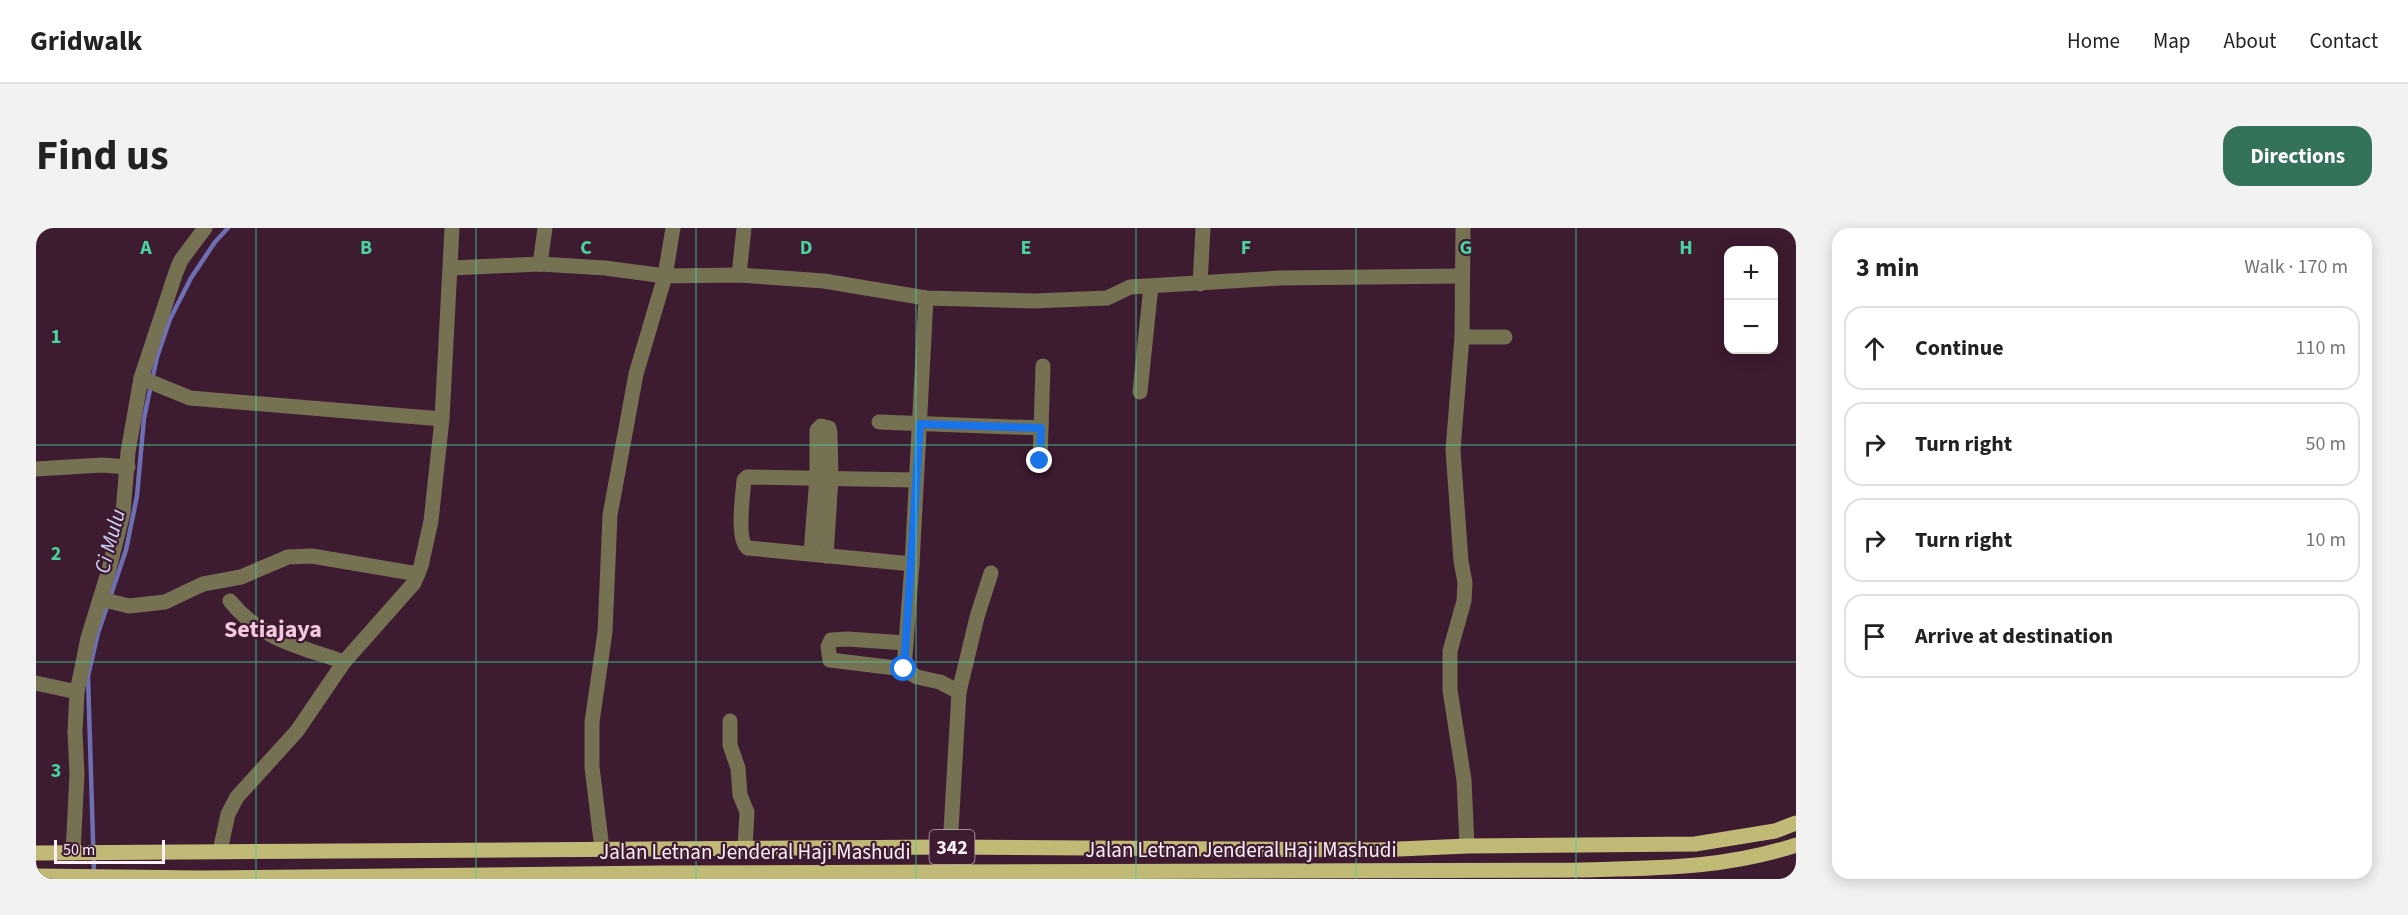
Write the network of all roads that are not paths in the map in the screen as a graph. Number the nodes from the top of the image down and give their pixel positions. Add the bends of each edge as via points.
1 (205, 228) edge
2 (452, 228) edge
3 (545, 228) edge
4 (673, 228) edge
5 (744, 228) edge
6 (1203, 228) edge
7 (1463, 228) edge
8 (540, 264) junction
9 (452, 268) junction
10 (739, 275) junction
11 (665, 276) junction
12 (1461, 276) junction
13 (1200, 284) junction
14 (1151, 286) junction
15 (926, 298) junction
16 (1461, 337) junction
17 (1505, 337) dead end
18 (1043, 366) dead end
19 (145, 381) junction
20 (1140, 392) dead end
21 (442, 419) junction
22 (879, 422) dead end
23 (920, 424) junction
24 (1041, 428) junction
25 (128, 460) junction
26 (1040, 461) dead end
27 (36, 469) edge
28 (824, 478) junction
29 (915, 480) junction
30 (819, 555) junction
31 (912, 564) junction
32 (991, 573) dead end
33 (418, 574) junction
34 (107, 601) junction
35 (230, 601) dead end
36 (906, 643) junction
37 (344, 662) junction
38 (904, 669) junction
39 (36, 683) edge
40 (77, 692) junction
41 (959, 692) junction
42 (730, 721) dead end
43 (1796, 823) edge
44 (1796, 845) edge
45 (1467, 846) junction
46 (1578, 846) junction
47 (950, 847) junction
48 (745, 848) junction
49 (602, 849) junction
50 (220, 851) junction
51 (36, 853) edge
52 (74, 853) junction
53 (1578, 870) junction
54 (1439, 874) edge
55 (36, 876) edge
56 (75, 878) edge

1 - 19 street via 176,272
2 - 9 street
3 - 8 street
4 - 11 street
5 - 10 street
6 - 13 street
7 - 12 street
8 - 9 street
8 - 11 street
9 - 21 street
10 - 11 street
10 - 15 street via 824,281
11 - 49 street via 636,374 610,515 605,632 592,722 592,767
12 - 13 street via 1280,278
12 - 16 street
13 - 14 street
14 - 15 street via 1130,287 1107,298
14 - 20 street
15 - 23 street
16 - 17 street
16 - 45 street via 1453,450 1465,583 1450,651 1450,690 1464,780
18 - 24 street
19 - 21 street via 172,393 207,401
19 - 25 street
21 - 33 street via 431,521
22 - 23 street
23 - 24 street
23 - 29 street
24 - 26 street
25 - 27 street
25 - 34 street
28 - 29 street
28 - 30 street
28 - 30 street via 753,476 746,477 744,483 743,545
29 - 31 street
30 - 31 street
31 - 36 street
32 - 41 street
33 - 34 street via 312,556 288,558 241,577 203,584 165,602 139,606
33 - 37 street
34 - 40 street via 88,638
35 - 37 street via 244,618 264,632
36 - 38 street
36 - 38 street via 847,639 831,640 828,647 830,660
37 - 50 street via 297,731 231,806
38 - 41 street
39 - 40 street
40 - 52 street
41 - 47 street
42 - 48 street via 730,745 747,812
43 - 46 main road, Jalan Letnan Jenderal Haji Mashudi / 342 via 1775,831 1695,843
44 - 53 main road, Jalan Letnan Jenderal Haji Mashudi / 342 via 1751,859 1708,865
45 - 46 main road, Jalan Letnan Jenderal Haji Mashudi / 342
45 - 47 main road, Jalan Letnan Jenderal Haji Mashudi / 342 via 1377,850
46 - 53 main road
47 - 48 main road, Jalan Letnan Jenderal Haji Mashudi / 342
48 - 49 main road, Jalan Letnan Jenderal Haji Mashudi / 342
49 - 50 main road, Jalan Letnan Jenderal Haji Mashudi / 342
50 - 52 main road, Jalan Letnan Jenderal Haji Mashudi / 342
51 - 52 main road, Jalan Letnan Jenderal Haji Mashudi / 342
53 - 54 main road, Jalan Letnan Jenderal Haji Mashudi / 342
54 - 56 main road, Jalan Letnan Jenderal Haji Mashudi / 342
55 - 56 main road, Jalan Letnan Jenderal Haji Mashudi / 342

